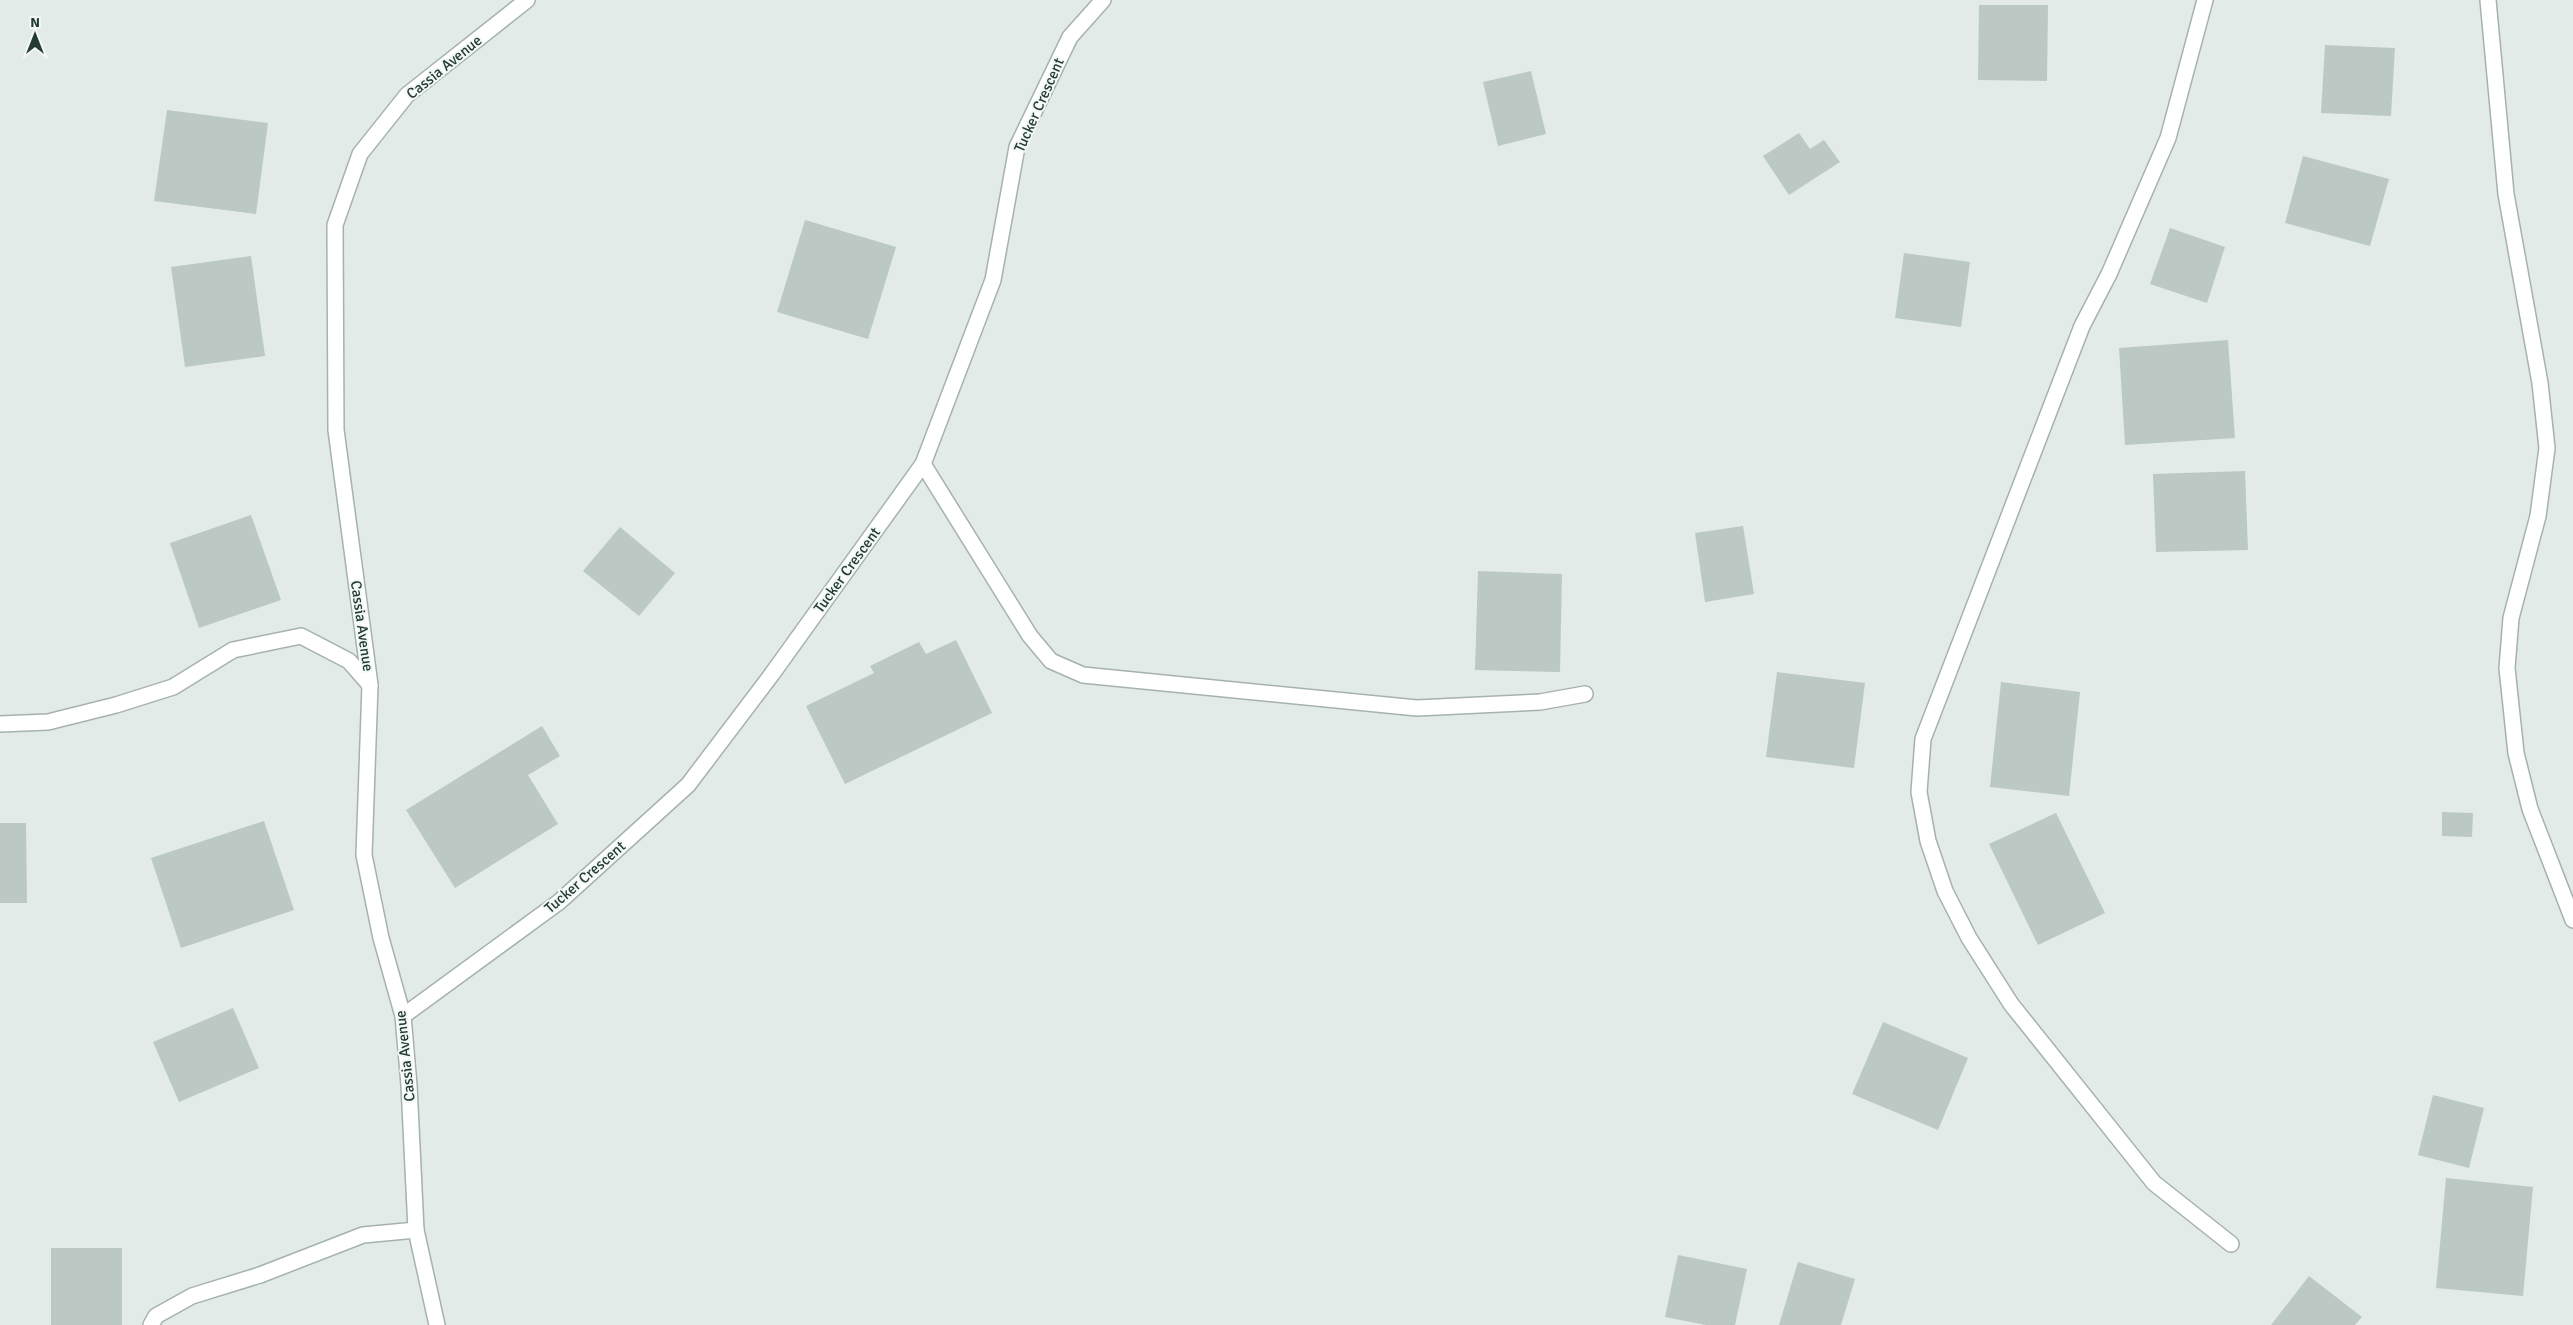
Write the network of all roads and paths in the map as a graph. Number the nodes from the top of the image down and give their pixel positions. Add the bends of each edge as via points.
1 (527, 0) edge
2 (1103, 0) edge
3 (2204, 0) edge
4 (2488, 0) edge
5 (923, 464) junction
6 (370, 685) junction
7 (1584, 694) dead end
8 (0, 724) edge
9 (2573, 920) edge
10 (403, 1016) junction
11 (416, 1230) junction
12 (2232, 1244) dead end
13 (151, 1325) edge
14 (437, 1325) edge

1 - 6 street, Cassia Avenue via 407,94 360,154 335,225 336,430
2 - 5 street, Tucker Crescent via 1070,37 1018,147 993,280
3 - 12 street via 2168,138 2109,274 2082,326 1923,739 1919,792 1928,841 1945,891 1969,938 2011,1004 2154,1183
4 - 9 street via 2506,194 2538,373 2547,448 2538,516 2511,618 2507,668 2516,753 2530,809
5 - 7 street via 1030,636 1051,661 1083,675 1418,708 1540,702
5 - 10 street, Tucker Crescent via 688,785 559,902
6 - 8 street via 349,661 301,636 233,650 172,687 116,705 48,722
6 - 10 street, Cassia Avenue via 364,855 381,938
10 - 11 street, Cassia Avenue via 410,1085
11 - 13 street via 363,1235 260,1275 192,1296 156,1316
11 - 14 street, Cassia Avenue

